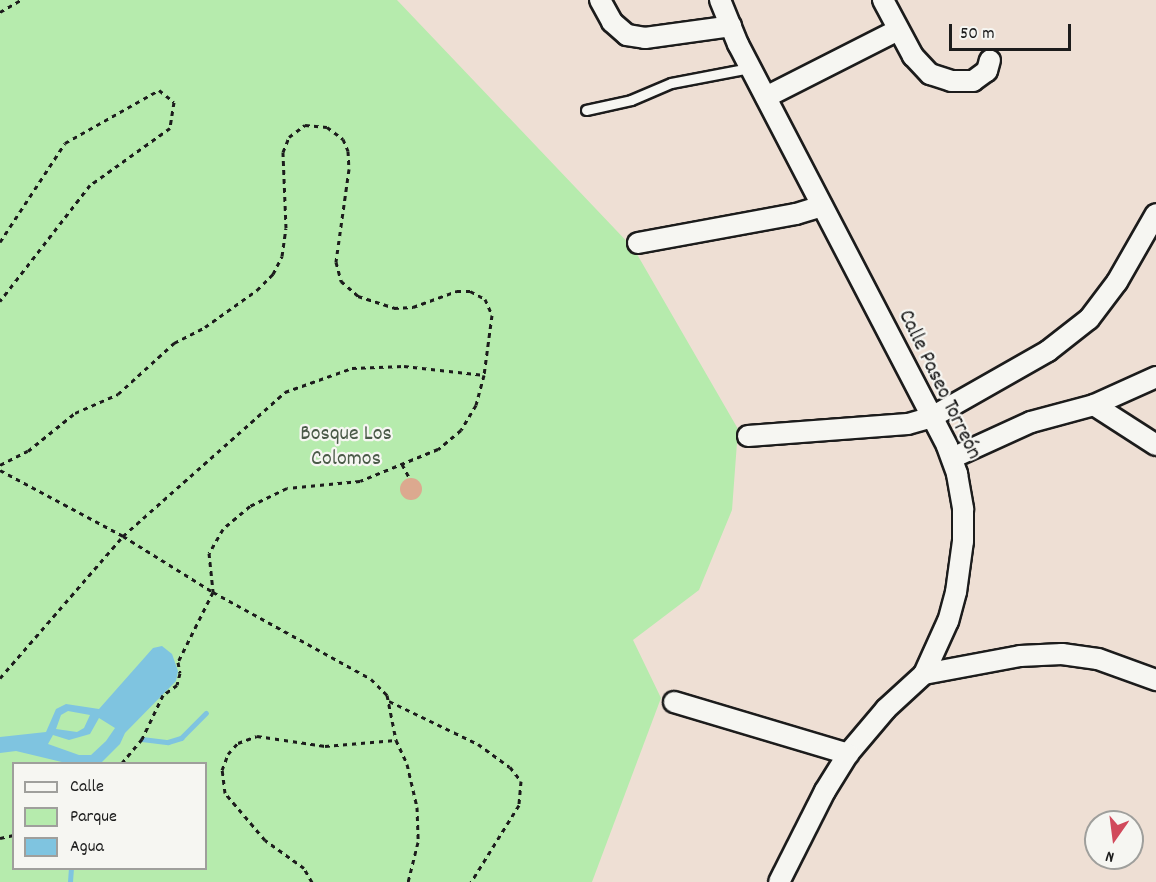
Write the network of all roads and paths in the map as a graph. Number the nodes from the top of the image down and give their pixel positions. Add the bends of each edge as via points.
1 (21, 0) edge
2 (600, 0) edge
3 (720, 0) edge
4 (883, 0) edge
5 (0, 12) edge
6 (731, 27) junction
7 (898, 30) junction
8 (990, 60) dead end
9 (750, 68) junction
10 (766, 97) junction
11 (586, 110) dead end
12 (822, 206) junction
13 (1156, 214) edge
14 (0, 242) edge
15 (638, 243) dead end
16 (0, 302) edge
17 (484, 375) junction
18 (1156, 377) edge
19 (1094, 405) junction
20 (932, 417) junction
21 (748, 436) dead end
22 (1156, 445) edge
23 (952, 458) junction
24 (402, 464) junction
25 (0, 465) edge
26 (0, 470) edge
27 (409, 477) dead end
28 (123, 536) junction
29 (213, 591) junction
30 (924, 674) junction
31 (0, 678) edge
32 (1156, 680) edge
33 (389, 700) junction
34 (674, 702) dead end
35 (396, 740) junction
36 (848, 754) junction
37 (123, 762) edge
38 (312, 882) edge
39 (408, 882) edge
40 (471, 882) edge
41 (779, 882) edge

1 - 5 path
2 - 6 street via 612,22 627,35 645,38
3 - 6 street, Calle Paseo Torreón
4 - 7 street
6 - 9 street, Calle Paseo Torreón
7 - 8 street via 922,66 945,80 973,81 987,71
7 - 10 street
9 - 10 street, Calle Paseo Torreón
9 - 11 lane via 671,83 631,100
10 - 12 street, Calle Paseo Torreón
12 - 15 street
12 - 20 street, Calle Paseo Torreón
13 - 20 street via 1118,282 1089,319 1048,351
14 - 16 path via 64,143 159,90 174,102 170,128 90,185
17 - 24 path via 476,405 462,430 438,449
17 - 25 path via 492,315 485,299 470,291 457,291 413,307 394,308 358,296 340,281 336,262 349,170 348,151 343,139 327,126 305,125 289,137 283,152 286,228 282,256 273,274 205,327 174,343 118,394 75,413 28,451
17 - 28 path via 404,366 352,369 285,392
18 - 19 street
19 - 22 street
19 - 23 street via 1031,422
20 - 21 street via 908,424
20 - 23 street, Calle Paseo Torreón
23 - 30 street, Calle Paseo Torreón via 963,509 959,576 948,621
24 - 27 path
24 - 29 path via 360,481 287,488 250,506 223,529 209,553
26 - 28 path
28 - 29 path
28 - 31 path
29 - 33 path via 371,679
29 - 37 path via 178,662 177,685 163,695 142,739
30 - 32 street via 1020,656 1062,654 1098,659
30 - 36 street, Calle Paseo Torreón via 886,709
33 - 35 path
33 - 40 path via 478,744 510,767 521,781 519,805
34 - 36 street
35 - 38 path via 325,746 257,736 238,743 228,754 222,770 225,793 265,840 304,868
35 - 39 path via 407,764 417,807 418,842
36 - 41 street, Calle Paseo Torreón via 825,790

